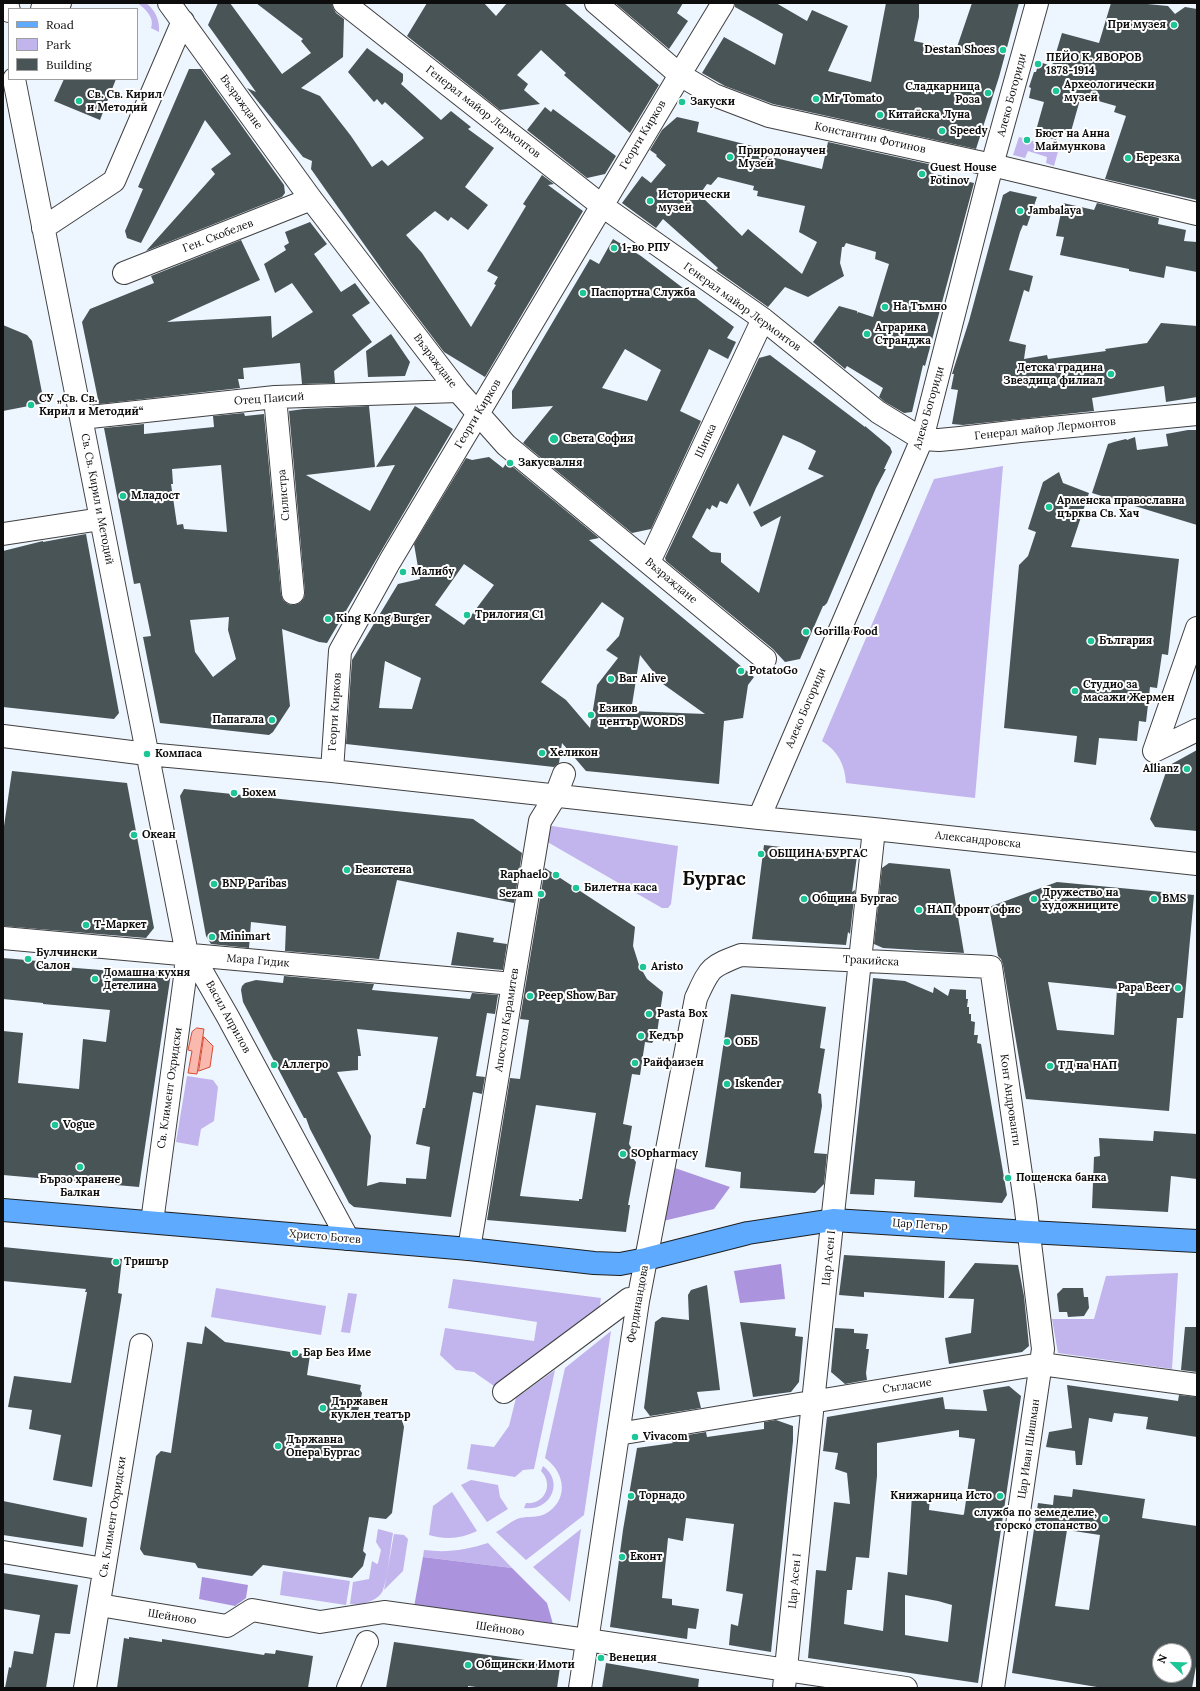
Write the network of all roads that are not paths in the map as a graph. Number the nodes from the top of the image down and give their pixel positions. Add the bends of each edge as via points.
1 (60, 3) edge
2 (170, 3) edge
3 (344, 3) edge
4 (596, 3) edge
5 (723, 3) edge
6 (1037, 3) edge
7 (45, 8) edge
8 (183, 21) junction
9 (683, 70) junction
10 (14, 80) edge
11 (992, 165) junction
12 (311, 199) junction
13 (601, 205) junction
14 (1197, 214) edge
15 (43, 228) junction
16 (124, 273) dead end
17 (763, 320) junction
18 (458, 391) junction
19 (275, 398) junction
20 (478, 414) junction
21 (1197, 414) edge
22 (81, 418) junction
23 (922, 440) junction
24 (101, 519) junction
25 (3, 534) edge
26 (649, 562) junction
27 (293, 593) dead end
28 (1197, 628) edge
29 (765, 659) dead end
30 (1197, 730) edge
31 (3, 736) edge
32 (147, 754) junction
33 (332, 771) junction
34 (564, 774) dead end
35 (152, 781) joint
36 (556, 795) junction
37 (759, 818) junction
38 (874, 829) junction
39 (1197, 864) edge
40 (3, 938) edge
41 (187, 954) junction
42 (752, 955) joint
43 (859, 961) junction
44 (991, 967) joint
45 (513, 984) junction
46 (3, 1210) edge
47 (833, 1220) junction
48 (152, 1222) junction
49 (1029, 1232) junction
50 (348, 1239) junction
51 (1197, 1241) edge
52 (469, 1249) junction
53 (646, 1259) junction
54 (629, 1299) dead end
55 (141, 1345) dead end
56 (1041, 1364) junction
57 (1197, 1385) edge
58 (504, 1392) dead end
59 (813, 1402) junction
60 (618, 1434) junction
61 (3, 1552) edge
62 (101, 1587) junction
63 (587, 1640) junction
64 (367, 1642) dead end
65 (786, 1679) edge
66 (85, 1688) edge
67 (348, 1688) edge
68 (580, 1688) edge
69 (906, 1688) edge
70 (993, 1688) edge

1 - 7 street
2 - 8 street, Възраждане
3 - 13 street, Генерал майор Лермонтов
4 - 9 street, Константин Фотинов
5 - 9 street, Георги Кирков
6 - 11 street, Алеко Богориди
8 - 12 street, Възраждане
8 - 15 street via 114,181
9 - 11 street, Константин Фотинов via 714,95 769,116
9 - 13 street, Георги Кирков
10 - 15 street, Св. Св. Кирил и Методий
11 - 14 street, Константин Фотинов
11 - 23 street, Алеко Богориди
12 - 16 street, Ген. Скобелев
12 - 18 street, Възраждане
13 - 17 street, Генерал майор Лермонтов
13 - 20 street, Георги Кирков
15 - 22 street, Св. Св. Кирил и Методий
17 - 23 street, Генерал майор Лермонтов via 878,412
17 - 26 street, Шипка
18 - 19 street, Отец Паисий
18 - 20 street, Възраждане
19 - 22 street, Отец Паисий
19 - 27 street, Силистра
20 - 26 street, Възраждане via 506,445
20 - 33 street, Георги Кирков via 390,561 340,652
21 - 23 street, Генерал майор Лермонтов
22 - 24 street, Св. Св. Кирил и Методий
23 - 37 street, Алеко Богориди
24 - 25 street
24 - 32 street, Св. Св. Кирил и Методий
26 - 29 street, Възраждане
28 - 30 street via 1154,751
31 - 32 street, Александровска
32 - 33 street, Александровска
32 - 35 street, Св. Св. Кирил и Методий
33 - 36 street, Александровска
34 - 36 street, Апостол Карамитев
35 - 41 street, Васил Априлов
36 - 37 street, Александровска
36 - 45 street, Апостол Карамитев via 540,821
37 - 38 street, Александровска
38 - 39 street, Александровска
38 - 43 street, Цар Асен I
40 - 41 street, Мара Гидик
41 - 45 street, Мара Гидик
41 - 48 street, Св. Климент Охридски
41 - 50 street, Васил Априлов via 201,970 228,1017
42 - 43 street, Тракийска
42 - 53 street, Фердинандова via 741,955 715,966 707,974 696,998
43 - 44 street, Тракийска
43 - 47 street, Цар Асен I
44 - 49 street, Конт Андрованти
45 - 52 street, Апостол Карамитев
46 - 48 main road, Христо Ботев
47 - 49 main road, Цар Петър
47 - 53 main road, Цар Петър via 748,1233
47 - 59 street, Цар Асен I
48 - 50 main road, Христо Ботев
49 - 51 main road, Цар Петър
49 - 56 street, Цар Иван Шишман via 1043,1349
50 - 52 main road, Христо Ботев
52 - 53 main road, Христо Ботев via 594,1263 620,1264
53 - 60 street, Фердинандова
54 - 58 street
55 - 62 street, Св. Климент Охридски
56 - 57 street, Съгласие
56 - 59 street, Съгласие
56 - 70 street, Цар Иван Шишман
59 - 60 street, Съгласие
59 - 65 street, Цар Асен I
60 - 63 street, Фердинандова
61 - 62 street, Шейново
62 - 63 street, Шейново via 227,1626 252,1610 320,1622 384,1612
62 - 66 street, Св. Климент Охридски
63 - 65 street, Шейново
63 - 68 street, Фердинандова
64 - 67 street
65 - 69 street, Шейново

